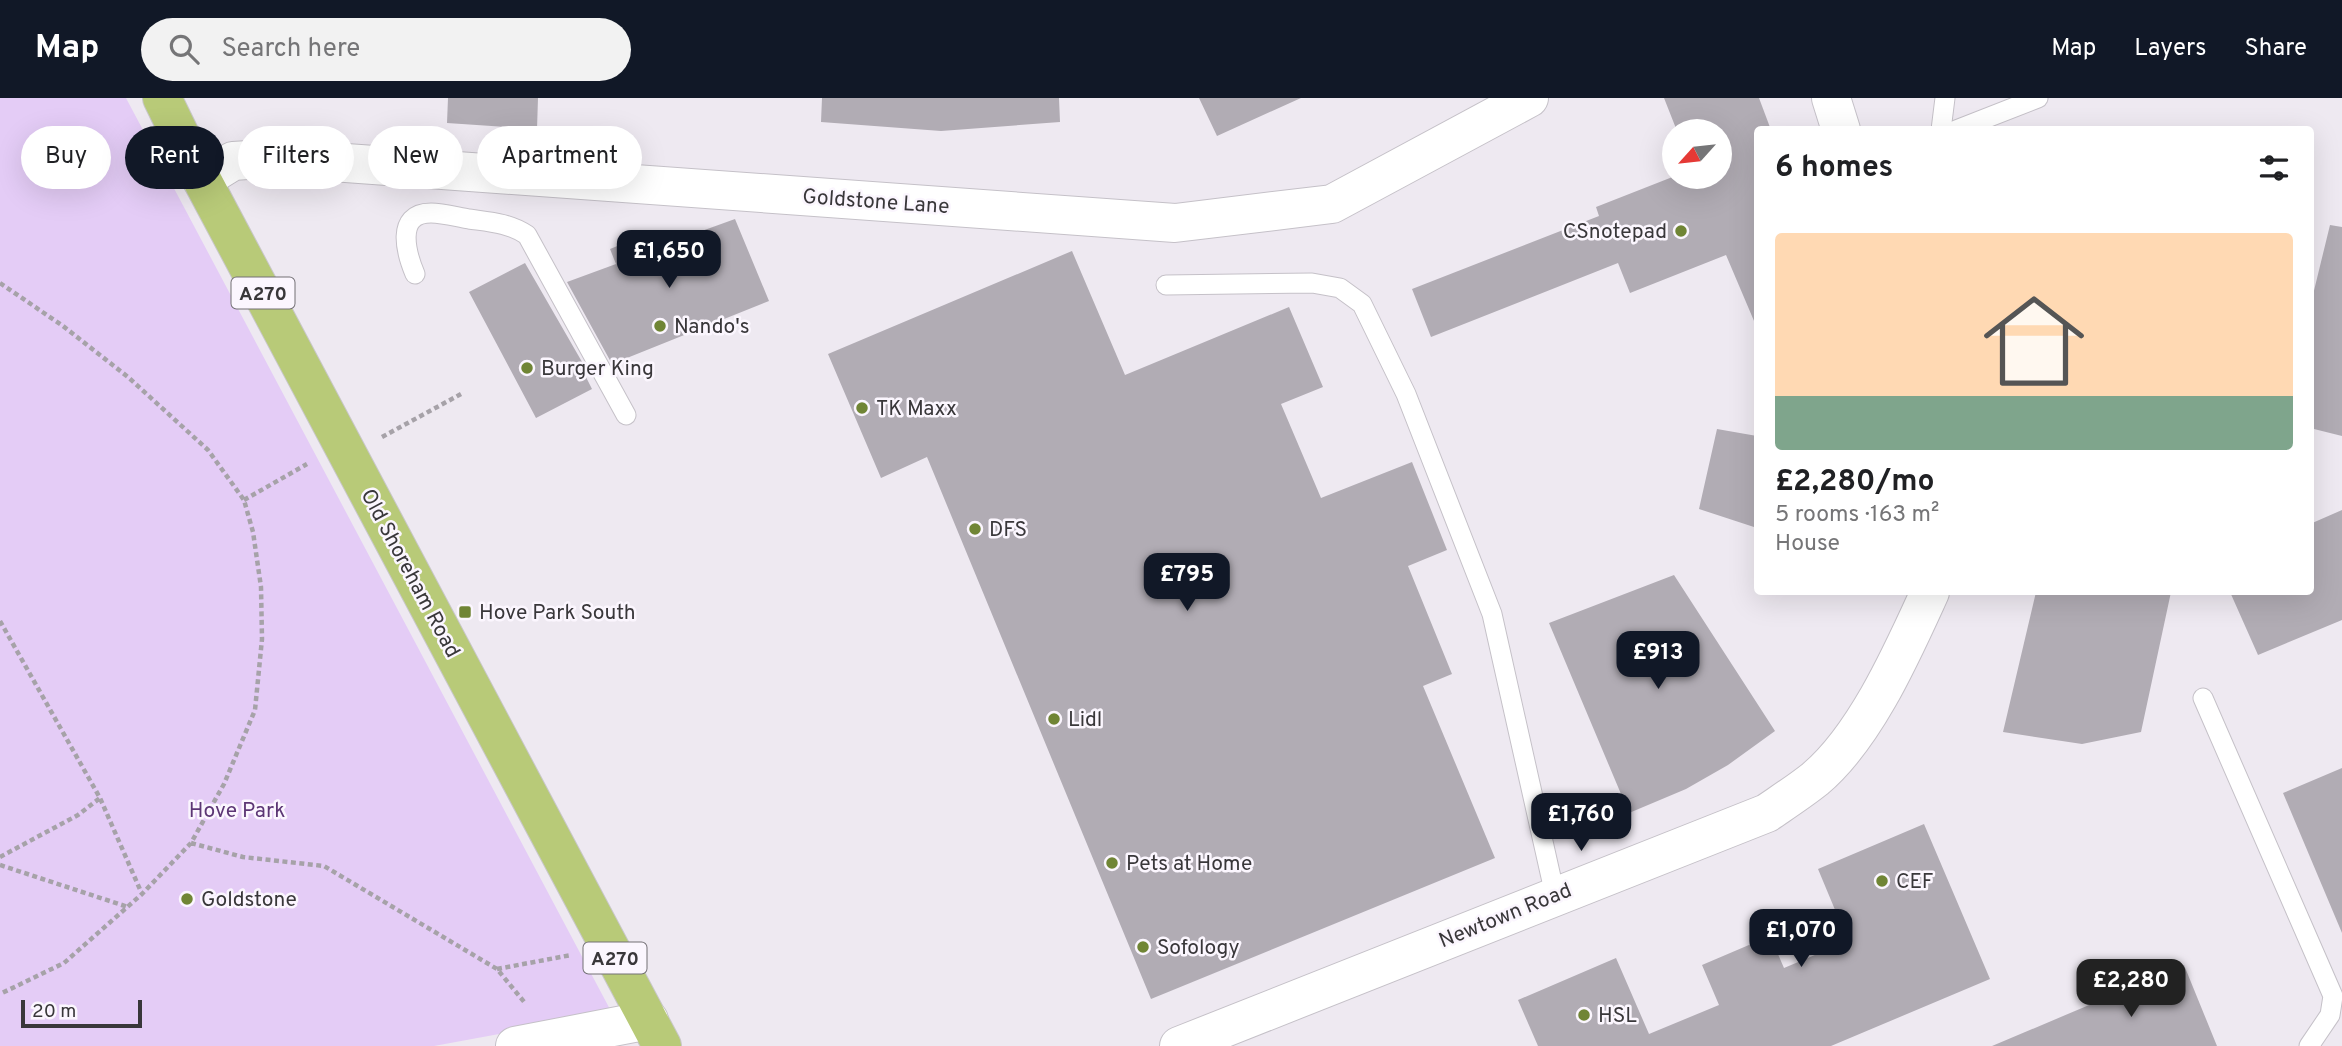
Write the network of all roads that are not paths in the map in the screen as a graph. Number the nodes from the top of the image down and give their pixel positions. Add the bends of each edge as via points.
1 (162, 98) edge
2 (1529, 98) edge
3 (1831, 98) edge
4 (1945, 98) edge
5 (2038, 98) edge
6 (176, 126) edge
7 (1840, 126) edge
8 (1942, 126) edge
9 (1965, 126) edge
10 (224, 167) edge
11 (207, 189) edge
12 (415, 274) dead end
13 (1166, 285) dead end
14 (626, 415) dead end
15 (1929, 595) edge
16 (2203, 698) dead end
17 (1555, 895) junction
18 (655, 1033) edge
19 (515, 1046) edge
20 (1179, 1046) edge
21 (2309, 1046) edge

1 - 6 main road, Old Shoreham Road / A270
2 - 10 street, Goldstone Lane via 1332,204 1175,223 277,158 233,161
3 - 7 street
4 - 8 lane
5 - 9 lane
11 - 18 main road, Old Shoreham Road / A270
12 - 14 lane via 405,250 406,230 428,212 513,226 527,235
13 - 17 lane via 1312,283 1340,288 1362,304 1406,394 1492,614
15 - 17 street, Newtown Road via 1886,685 1816,778 1767,813
16 - 21 lane via 2333,996 2330,1015
17 - 20 street, Newtown Road
18 - 19 street via 555,1038

